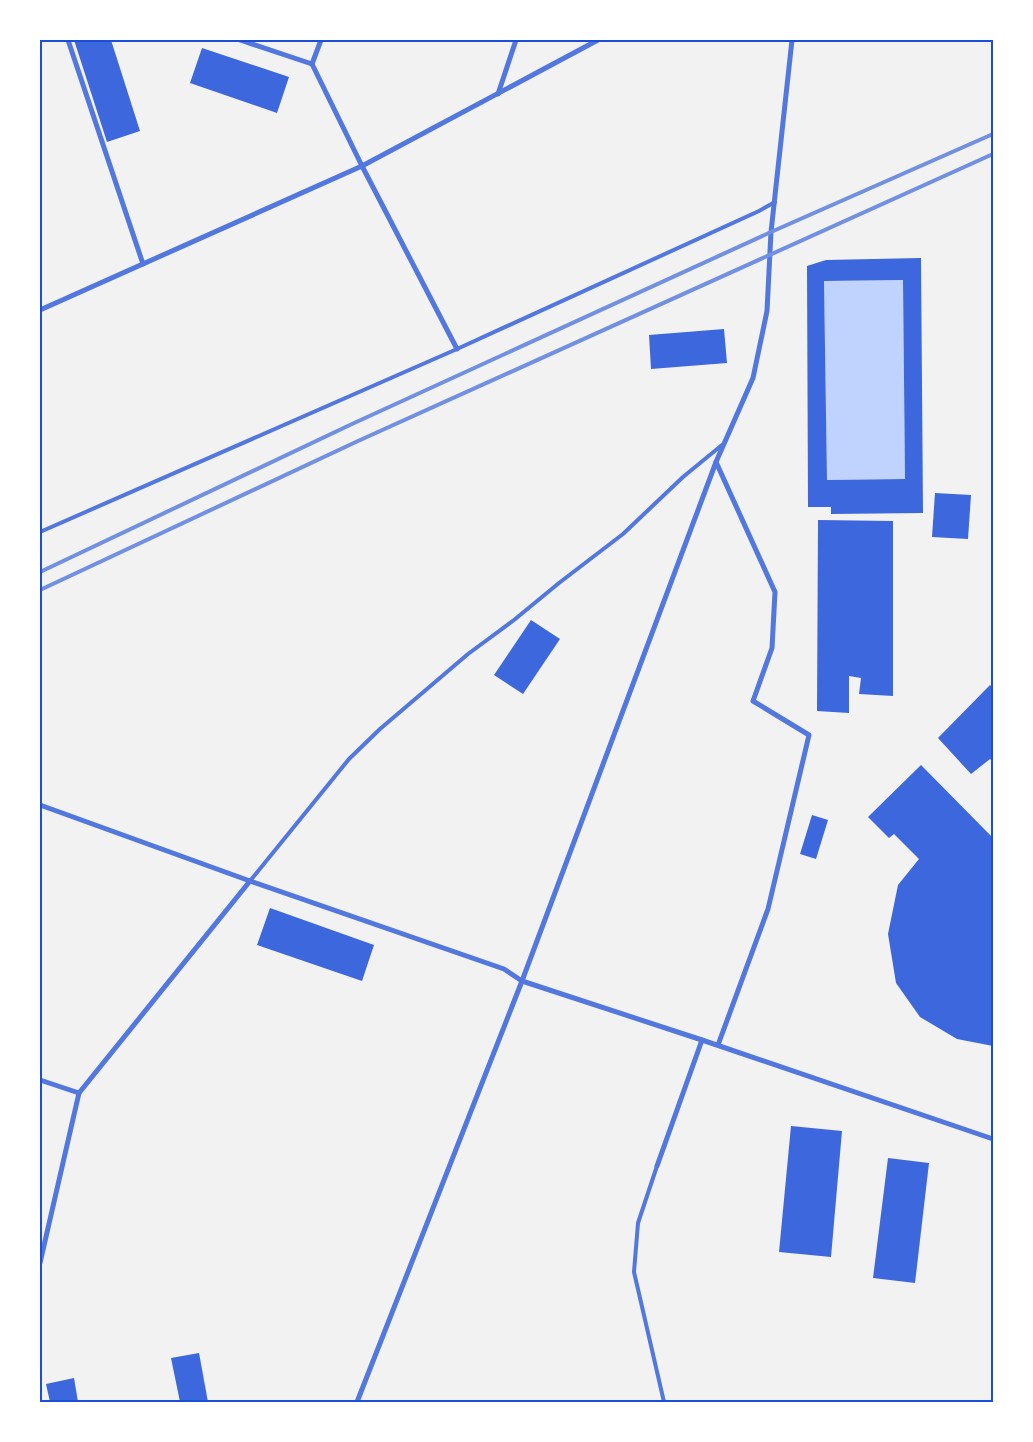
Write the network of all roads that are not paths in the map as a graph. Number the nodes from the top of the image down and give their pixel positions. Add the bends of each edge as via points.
1 (68, 40) edge
2 (240, 40) edge
3 (321, 40) edge
4 (516, 40) edge
5 (598, 40) edge
6 (792, 40) edge
7 (312, 64) junction
8 (498, 95) junction
9 (362, 166) junction
10 (775, 202) junction
11 (143, 264) junction
12 (40, 310) edge
13 (456, 349) junction
14 (722, 445) junction
15 (716, 462) junction
16 (40, 532) edge
17 (40, 805) edge
18 (250, 881) junction
19 (522, 981) junction
20 (702, 1040) junction
21 (718, 1045) junction
22 (40, 1080) edge
23 (79, 1093) junction
24 (993, 1138) edge
25 (657, 1166) joint
26 (40, 1264) edge
27 (358, 1402) edge
28 (664, 1402) edge

1 - 11 street
2 - 7 street
3 - 7 street
4 - 8 street
5 - 8 street
6 - 10 street
7 - 9 street
8 - 9 street
9 - 11 street
9 - 13 street
10 - 13 lane
10 - 14 street via 767,311 753,378
11 - 12 street
13 - 16 lane
14 - 15 street
14 - 18 lane via 623,534 468,654 380,730 349,759
15 - 19 street
15 - 21 street via 774,592 772,648 753,701 809,734 768,909
17 - 18 street
18 - 19 street via 504,969
18 - 23 street
19 - 20 street
19 - 27 street
20 - 21 street
20 - 25 street
21 - 24 street
22 - 23 street
23 - 26 street
25 - 28 lane via 638,1223 634,1272

